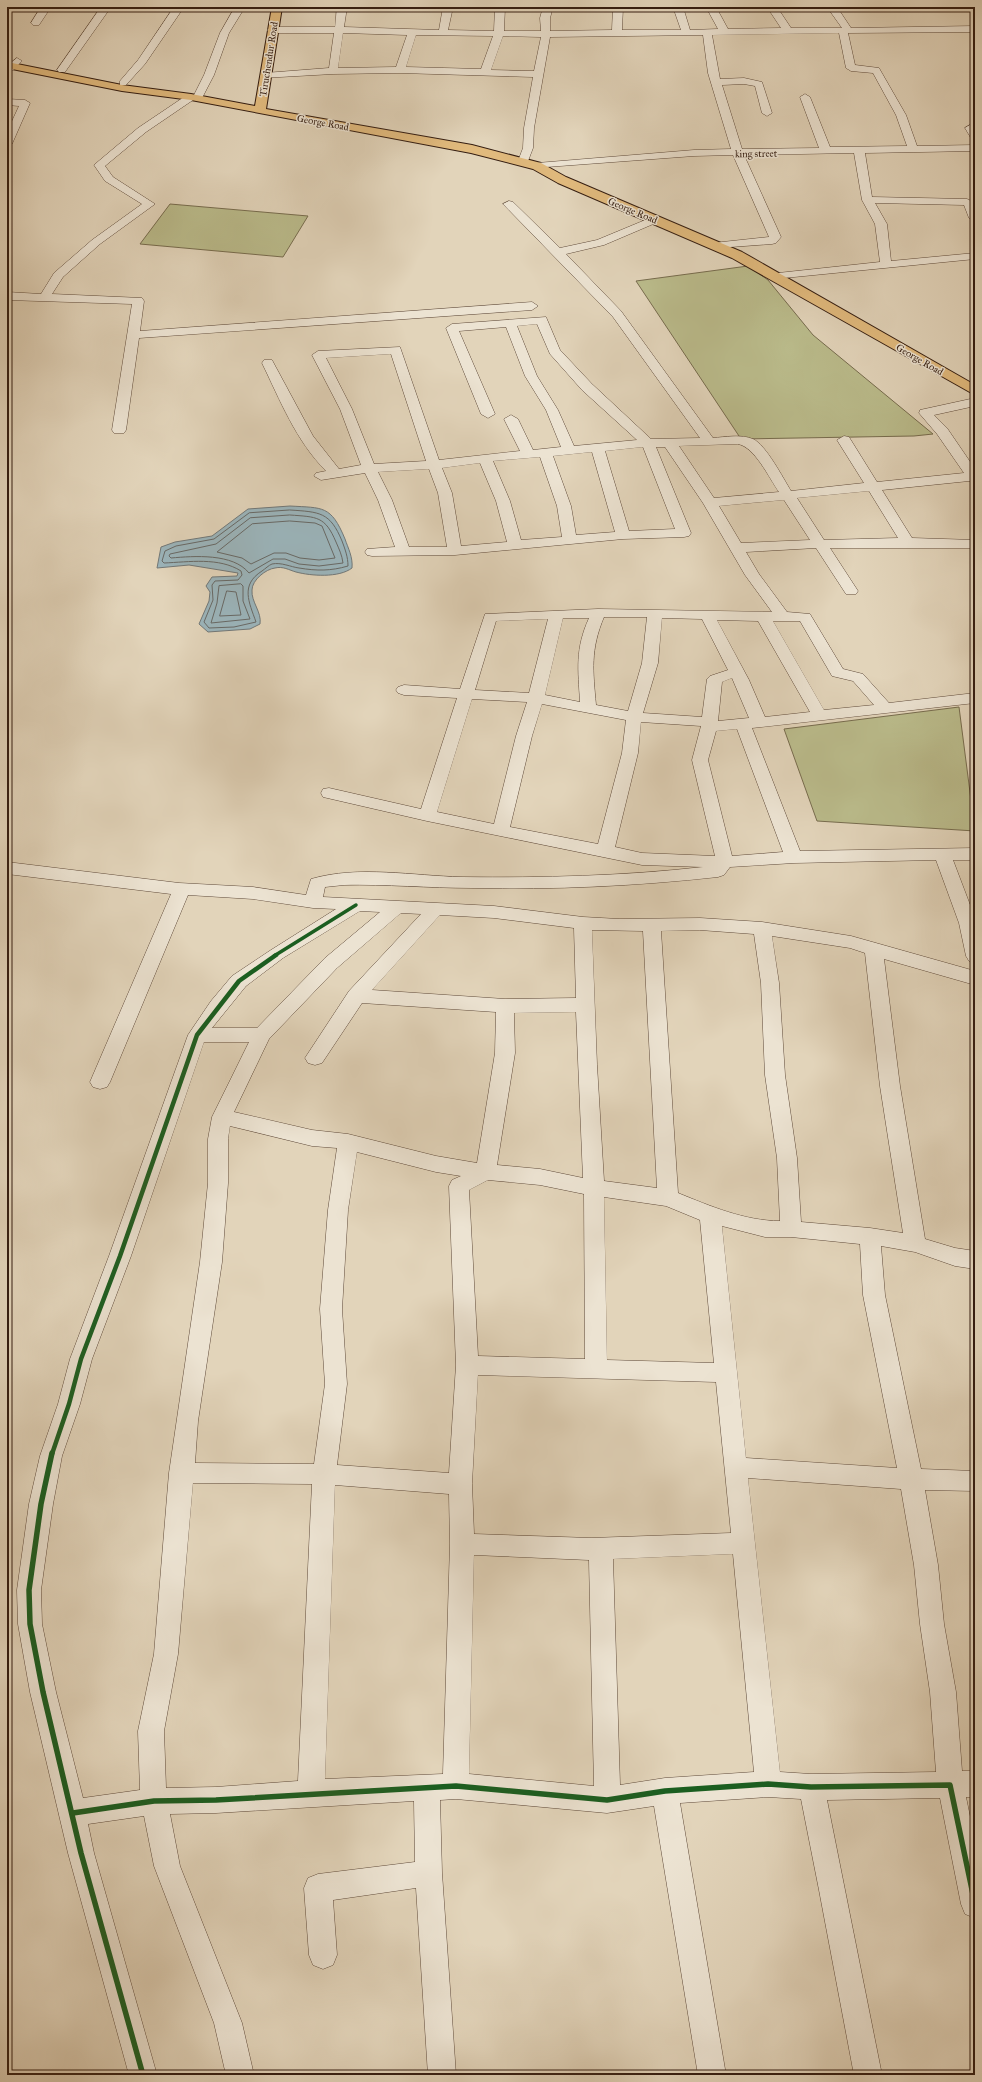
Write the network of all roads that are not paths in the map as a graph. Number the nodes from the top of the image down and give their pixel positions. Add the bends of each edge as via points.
1 (46, 7) edge
2 (106, 7) edge
3 (179, 7) edge
4 (240, 7) edge
5 (277, 7) edge
6 (342, 7) edge
7 (448, 7) edge
8 (500, 7) edge
9 (548, 7) edge
10 (618, 7) edge
11 (678, 7) edge
12 (711, 7) edge
13 (772, 7) edge
14 (832, 7) edge
15 (972, 7) edge
16 (975, 12) edge
17 (36, 23) dead end
18 (975, 29) edge
19 (272, 30) junction
20 (339, 30) junction
21 (786, 30) junction
22 (845, 30) junction
23 (413, 31) junction
24 (724, 31) junction
25 (686, 32) junction
26 (707, 32) junction
27 (443, 33) junction
28 (499, 33) junction
29 (617, 33) junction
30 (546, 34) junction
31 (10, 64) edge
32 (62, 70) junction
33 (400, 70) junction
34 (333, 71) junction
35 (485, 73) junction
36 (540, 74) junction
37 (265, 76) junction
38 (716, 82) junction
39 (124, 83) junction
40 (142, 90) junction
41 (194, 97) junction
42 (805, 97) dead end
43 (7, 102) edge
44 (260, 111) junction
45 (767, 113) dead end
46 (7, 144) edge
47 (913, 148) junction
48 (975, 148) edge
49 (826, 151) junction
50 (859, 151) junction
51 (738, 154) junction
52 (523, 161) junction
53 (537, 166) junction
54 (868, 200) junction
55 (509, 204) dead end
56 (975, 218) edge
57 (654, 220) junction
58 (717, 245) junction
59 (557, 252) junction
60 (975, 256) edge
61 (886, 266) junction
62 (778, 277) junction
63 (7, 296) edge
64 (44, 298) junction
65 (532, 306) dead end
66 (510, 323) junction
67 (133, 335) junction
68 (268, 363) dead end
69 (975, 391) edge
70 (975, 402) edge
71 (488, 414) dead end
72 (510, 419) dead end
73 (119, 430) dead end
74 (844, 440) dead end
75 (669, 442) junction
76 (709, 442) junction
77 (648, 443) junction
78 (597, 448) junction
79 (569, 451) junction
80 (546, 454) junction
81 (529, 455) junction
82 (485, 458) junction
83 (434, 465) junction
84 (369, 468) junction
85 (337, 474) junction
86 (322, 476) dead end
87 (974, 477) edge
88 (873, 486) junction
89 (788, 495) junction
90 (710, 502) junction
91 (623, 535) junction
92 (570, 541) junction
93 (907, 541) junction
94 (820, 543) junction
95 (975, 544) edge
96 (515, 546) junction
97 (735, 548) junction
98 (403, 551) junction
99 (454, 551) junction
100 (372, 552) dead end
101 (851, 591) dead end
102 (655, 613) junction
103 (557, 614) junction
104 (598, 614) junction
105 (706, 615) junction
106 (762, 615) junction
107 (783, 617) junction
108 (737, 672) junction
109 (404, 690) dead end
110 (466, 695) junction
111 (536, 698) junction
112 (975, 698) edge
113 (588, 709) junction
114 (886, 709) junction
115 (820, 716) junction
116 (634, 717) junction
117 (751, 723) junction
118 (709, 724) junction
119 (329, 793) dead end
120 (427, 816) junction
121 (501, 831) junction
122 (605, 851) junction
123 (942, 854) junction
124 (975, 854) edge
125 (794, 857) junction
126 (725, 862) junction
127 (7, 868) edge
128 (182, 890) junction
129 (313, 902) junction
130 (356, 905) junction
131 (397, 907) junction
132 (436, 909) junction
133 (583, 923) junction
134 (972, 923) edge
135 (652, 925) junction
136 (762, 928) junction
137 (874, 949) junction
138 (975, 956) edge
139 (975, 978) edge
140 (356, 996) junction
141 (585, 1005) junction
142 (505, 1006) junction
143 (197, 1035) junction
144 (262, 1035) junction
145 (315, 1058) dead end
146 (100, 1082) dead end
147 (222, 1117) junction
148 (348, 1142) junction
149 (486, 1172) junction
150 (594, 1188) junction
151 (668, 1198) junction
152 (710, 1215) junction
153 (791, 1229) junction
154 (870, 1236) junction
155 (915, 1244) junction
156 (975, 1260) edge
157 (467, 1366) junction
158 (596, 1369) junction
159 (726, 1373) junction
160 (735, 1467) junction
161 (181, 1473) junction
162 (324, 1474) junction
163 (911, 1480) junction
164 (975, 1481) edge
165 (460, 1484) junction
166 (742, 1543) junction
167 (462, 1544) junction
168 (602, 1549) junction
169 (768, 1784) junction
170 (963, 1784) edge
171 (456, 1786) junction
172 (811, 1787) junction
173 (427, 1788) junction
174 (665, 1791) junction
175 (311, 1793) junction
176 (607, 1800) junction
177 (154, 1801) junction
178 (73, 1813) junction
179 (429, 1873) junction
180 (975, 1904) edge
181 (323, 1955) dead end
182 (143, 2075) edge
183 (240, 2075) edge
184 (442, 2075) edge
185 (712, 2075) edge
186 (868, 2075) edge

1 - 17 street
2 - 32 street
3 - 39 street via 142,62
4 - 41 street via 224,35 209,78
5 - 19 main road, Tiruchendur Road
6 - 20 street
7 - 27 street
8 - 28 street
9 - 30 street via 545,18
10 - 29 street
11 - 25 street
12 - 24 street
13 - 21 street
14 - 22 street
15 - 16 street
18 - 22 street
19 - 20 street
19 - 37 main road, Tiruchendur Road
20 - 23 street
20 - 34 street
21 - 22 street
21 - 24 street
22 - 47 street via 851,68 876,70 901,115
23 - 27 street
23 - 33 street
24 - 26 street
25 - 26 street
25 - 29 street
26 - 38 street
27 - 28 street
28 - 30 street
28 - 35 street
29 - 30 street
30 - 36 street
31 - 32 main road
31 - 40 main road
32 - 39 main road
33 - 34 street
33 - 35 street
34 - 37 street
35 - 36 street
36 - 52 street via 529,128 528,148
37 - 44 main road, Tiruchendur Road
38 - 45 street via 744,81 759,84
38 - 51 street
39 - 40 main road
40 - 41 main road, George Road
41 - 44 main road, George Road
41 - 64 street via 142,130 99,165 109,179 149,204 96,242 58,274
42 - 49 street
43 - 46 street via 25,103
44 - 52 main road, George Road via 472,149
47 - 48 street, king street
47 - 50 street, king street
49 - 50 street, king street
49 - 51 street, king street
50 - 54 street
51 - 53 street, king street via 694,153
51 - 58 street via 775,238 772,241
52 - 53 main road, George Road
53 - 57 main road, George Road via 562,180
54 - 56 street via 967,202 971,205
54 - 61 street via 882,228
55 - 59 street
57 - 58 main road, George Road
57 - 59 street via 600,243
58 - 62 main road, George Road
59 - 76 street via 617,314
60 - 61 street
61 - 62 street via 851,267
62 - 69 main road, George Road
63 - 64 street
64 - 67 street via 138,301
65 - 67 street
66 - 71 street via 452,328
66 - 77 street via 542,320 554,350 587,387
66 - 79 street via 531,376 552,410
67 - 73 street
68 - 85 street via 309,441 324,462
70 - 87 street via 925,413 942,431
72 - 81 street
74 - 88 street
75 - 76 street
75 - 77 street
75 - 90 street
76 - 89 street via 749,442 759,452
77 - 78 street
77 - 91 street via 684,533
78 - 79 street
78 - 91 street
79 - 80 street
80 - 81 street
80 - 92 street via 564,506
81 - 82 street
82 - 83 street
82 - 96 street via 505,505
83 - 84 street
83 - 84 street via 396,350 318,355 346,409
83 - 99 street via 445,493
84 - 85 street
84 - 98 street via 385,500
85 - 86 street
87 - 88 street
88 - 89 street
88 - 93 street
89 - 90 street
89 - 94 street
90 - 97 street
91 - 92 street
92 - 96 street
93 - 94 street
93 - 95 street
94 - 97 street
94 - 101 street
96 - 99 street
97 - 107 street
98 - 99 street
98 - 100 street
102 - 104 street
102 - 105 street
102 - 116 street via 650,663
103 - 104 street
103 - 110 street via 490,617
103 - 111 street
104 - 113 street via 588,637 585,660
105 - 106 street
105 - 108 street
106 - 107 street
106 - 115 street
107 - 114 street via 806,617 837,673 858,677
108 - 117 street
108 - 118 street via 716,678
109 - 110 street
110 - 111 street
110 - 120 street
111 - 113 street
111 - 121 street
112 - 114 street
113 - 116 street
114 - 115 street
115 - 117 street
116 - 118 street
116 - 122 street via 630,753
117 - 118 street
117 - 125 street
118 - 126 street via 700,760
119 - 120 street
120 - 121 street
121 - 122 street
122 - 126 street via 642,859
123 - 124 street
123 - 125 street
123 - 134 street
125 - 126 street
126 - 129 street via 718,871 583,881 325,881 317,883
127 - 128 street
128 - 129 street via 253,893
128 - 146 street
129 - 130 street
130 - 131 street
130 - 143 street via 239,981
131 - 132 street
131 - 144 street via 331,964
132 - 133 street via 494,912
132 - 140 street via 401,944
133 - 135 street
133 - 141 street
134 - 138 street
135 - 136 street via 700,924
135 - 151 street
136 - 137 street via 851,942
136 - 153 street via 770,983 775,1075 787,1158
137 - 139 street
137 - 155 street via 890,1086
140 - 142 street
140 - 145 street
141 - 142 street
141 - 150 street
142 - 149 street via 505,1053
143 - 144 street
143 - 178 street via 81,1359 51,1456 41,1504 29,1590 30,1624 43,1692
144 - 147 street
147 - 148 street via 312,1138
147 - 161 street via 218,1139 218,1183 211,1262
148 - 149 street via 436,1164
148 - 162 street via 338,1210 331,1309 336,1384
149 - 150 street via 540,1177
149 - 157 street via 459,1186
150 - 151 street
150 - 158 street
151 - 152 street
152 - 153 street via 765,1229
152 - 159 street
153 - 154 street
154 - 155 street
154 - 163 street via 874,1295
155 - 156 street via 955,1257
157 - 158 street
157 - 165 street
158 - 159 street
159 - 160 street
160 - 163 street
160 - 166 street
161 - 162 street
161 - 177 street via 166,1654 151,1731
162 - 165 street
162 - 175 street
163 - 164 street
163 - 170 street via 926,1565 943,1692
165 - 167 street
166 - 168 street
166 - 169 street
167 - 168 street
167 - 171 street
168 - 176 street
169 - 172 street
169 - 174 street
170 - 172 street
170 - 180 street
171 - 173 street
171 - 176 street
172 - 186 street
173 - 175 street
173 - 179 street
174 - 176 street
174 - 185 street
175 - 177 street via 216,1800
177 - 178 street
177 - 183 street via 167,1866 228,2023
178 - 182 street via 81,1853
179 - 181 street via 318,1888
179 - 184 street

